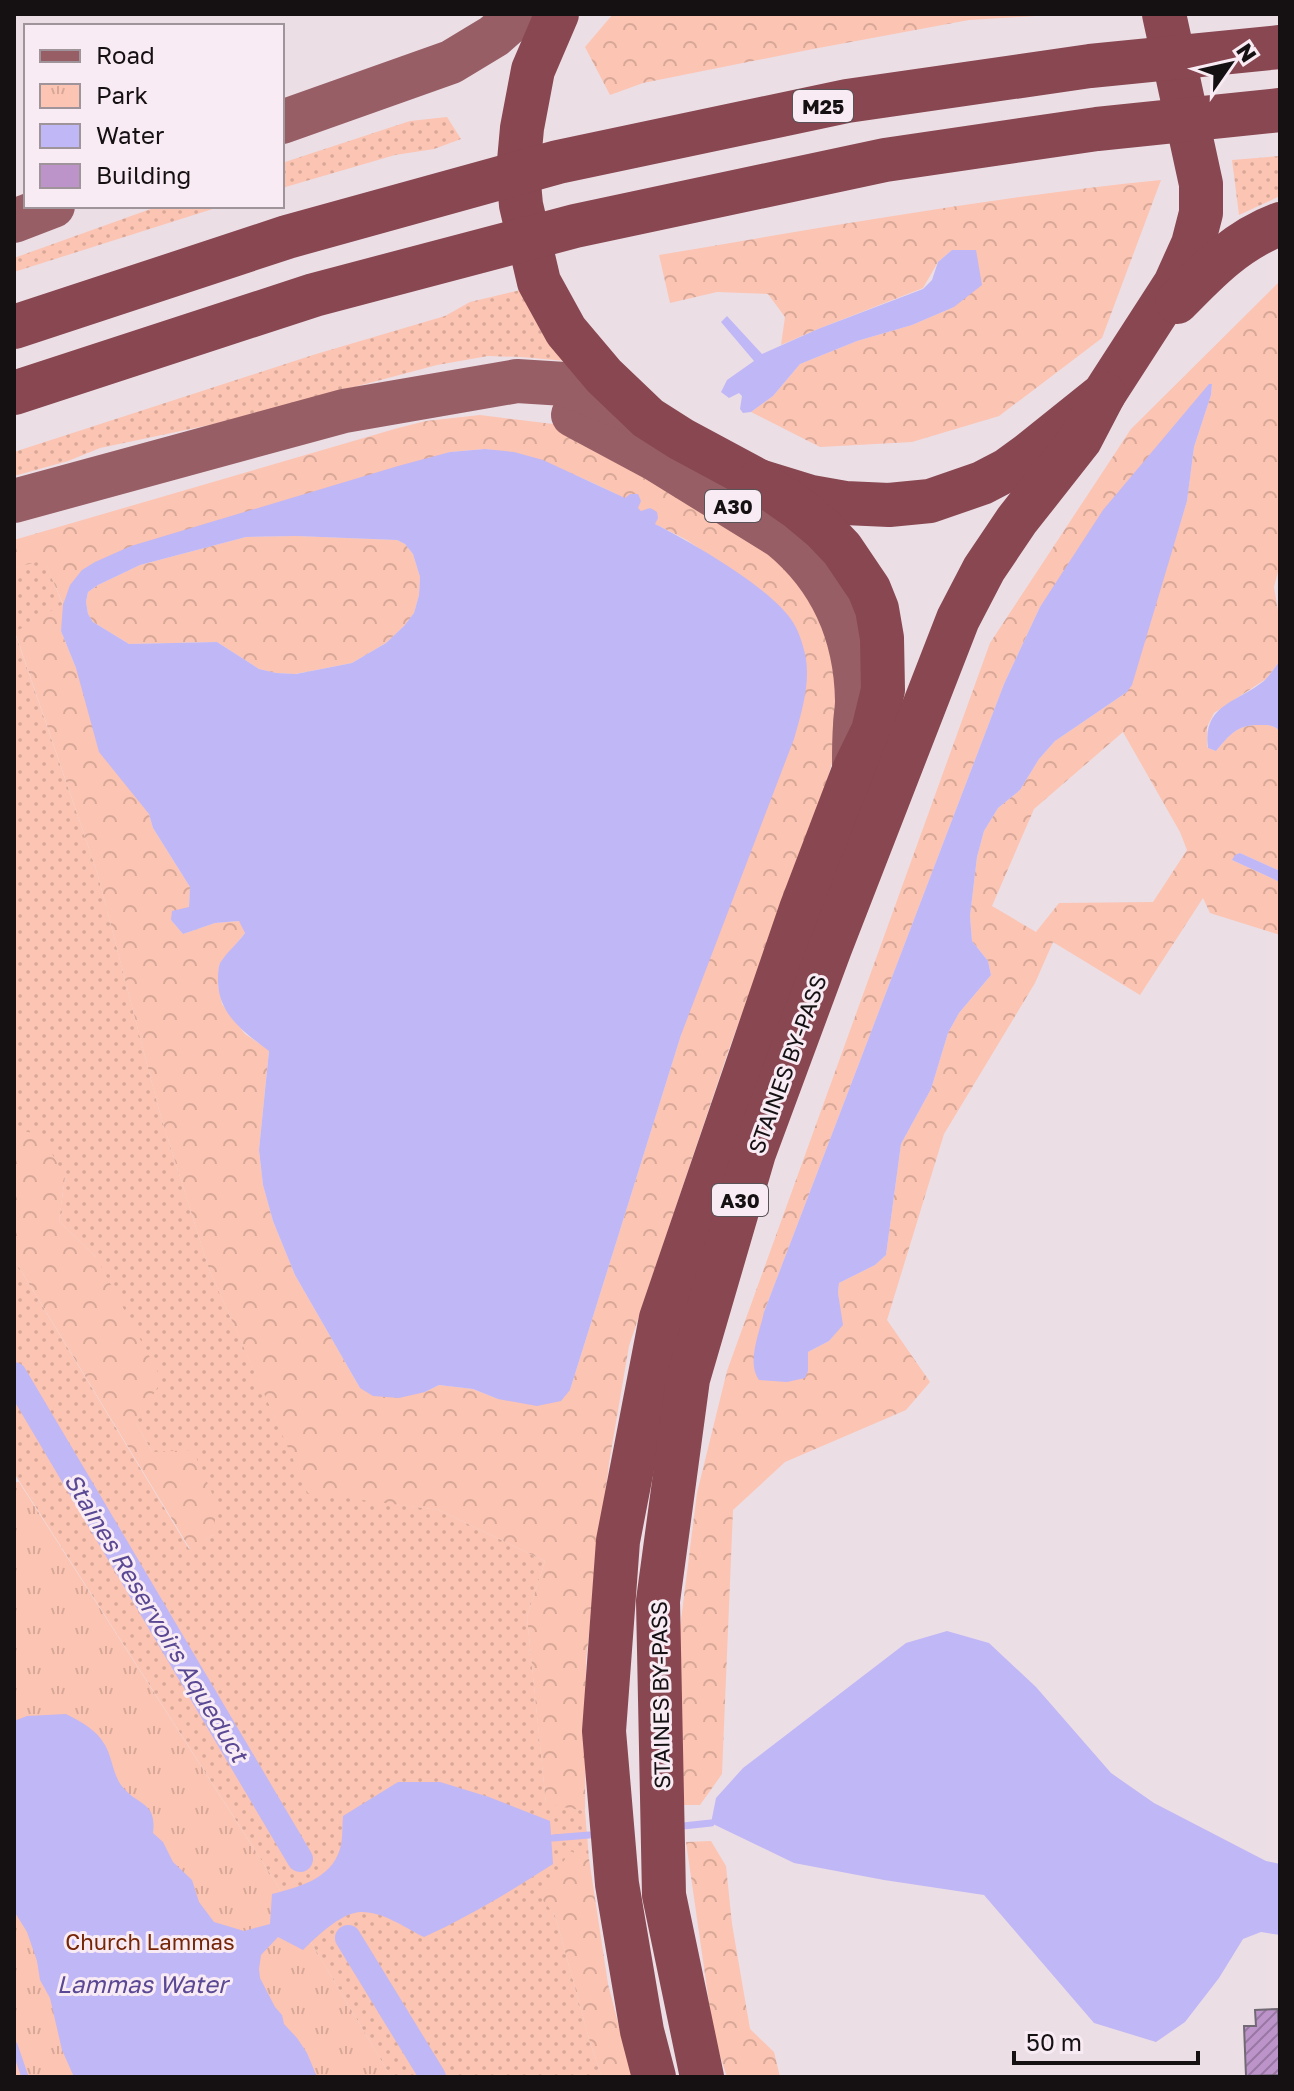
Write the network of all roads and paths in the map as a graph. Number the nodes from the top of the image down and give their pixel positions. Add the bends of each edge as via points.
1 (519, 14) edge
2 (557, 14) edge
3 (1164, 14) edge
4 (1272, 48) edge
5 (1280, 110) edge
6 (284, 121) edge
7 (48, 208) edge
8 (14, 221) edge
9 (1280, 224) edge
10 (14, 327) edge
11 (1141, 337) junction
12 (14, 393) edge
13 (446, 393) junction
14 (1104, 394) junction
15 (648, 418) junction
16 (759, 481) junction
17 (14, 501) edge
18 (854, 770) junction
19 (654, 2077) edge
20 (702, 2077) edge

1 - 6 main road via 451,62
2 - 15 highway via 533,70 522,128 518,172 530,245 539,282 566,331
3 - 11 highway via 1201,184 1201,213 1175,284
4 - 10 highway, M25 via 1090,66 847,101 558,162 287,237
5 - 12 highway via 1097,129 885,160 575,226 314,295
7 - 8 main road
9 - 11 highway via 1235,246
11 - 14 highway
13 - 15 main road, A30 via 517,381 565,384
13 - 17 main road, A30 via 344,411
13 - 18 main road, A30 via 515,397 567,412 667,466 800,553 831,596 850,645 857,705
14 - 16 highway via 1007,470 930,501 845,503
14 - 20 highway, STAINES BY-PASS / A30 via 1080,440 984,569 958,619 754,1153 688,1379 658,1601 659,1663 664,1895
15 - 16 highway
16 - 18 highway, STAINES BY-PASS / A30 via 842,549 877,609 883,690 873,731
18 - 19 highway, STAINES BY-PASS / A30 via 661,1318 618,1541 604,1731 617,1884

